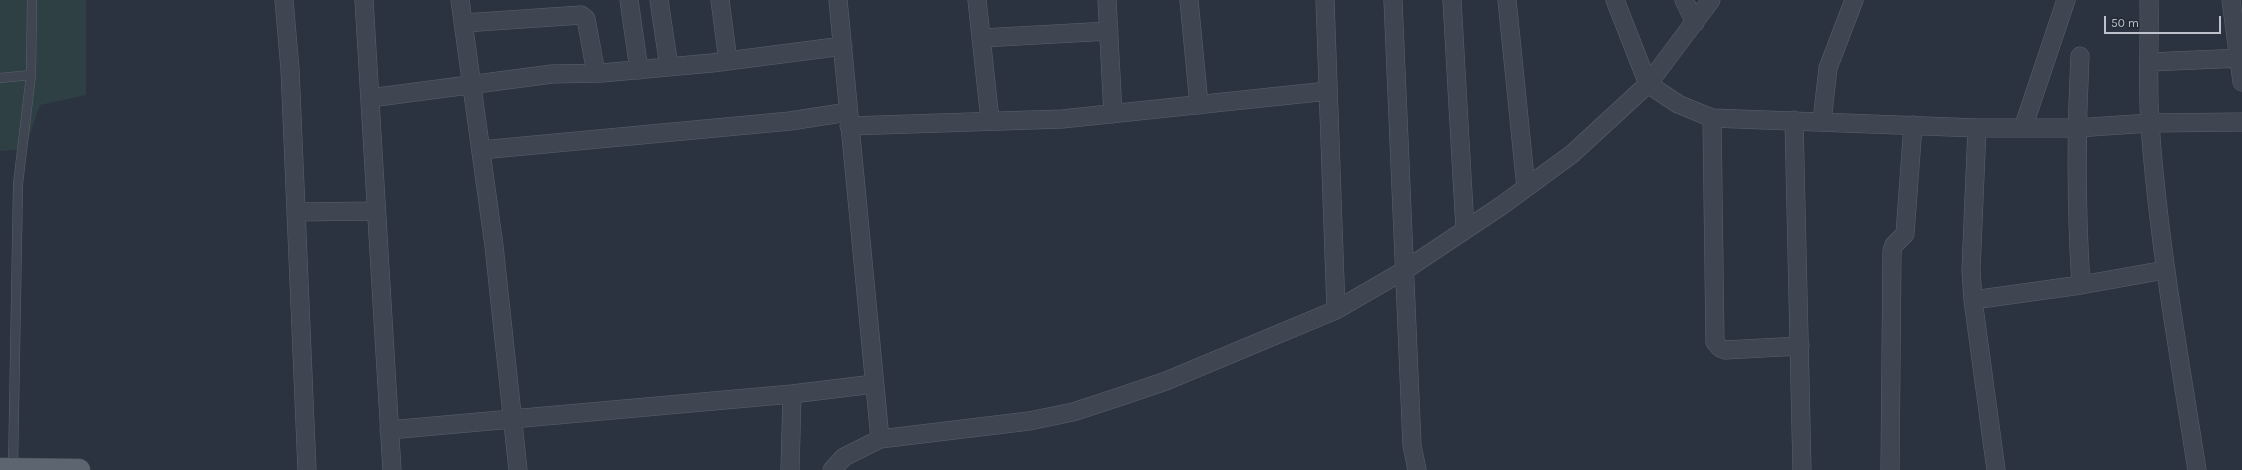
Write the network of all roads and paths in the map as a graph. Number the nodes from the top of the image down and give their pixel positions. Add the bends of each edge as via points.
1 (32, 0) edge
2 (284, 0) edge
3 (364, 0) edge
4 (460, 0) edge
5 (629, 0) edge
6 (659, 0) edge
7 (720, 0) edge
8 (838, 0) edge
9 (978, 0) edge
10 (1111, 0) edge
11 (1189, 0) edge
12 (1325, 0) edge
13 (1393, 0) edge
14 (1452, 0) edge
15 (1507, 0) edge
16 (1615, 0) edge
17 (1684, 0) edge
18 (1711, 0) edge
19 (1854, 0) edge
20 (2066, 0) edge
21 (2149, 0) edge
22 (2231, 0) edge
23 (464, 23) junction
24 (1695, 23) junction
25 (1109, 31) junction
26 (982, 38) junction
27 (843, 46) junction
28 (2080, 56) dead end
29 (2240, 58) edge
30 (728, 61) junction
31 (2150, 62) junction
32 (669, 67) junction
33 (639, 70) junction
34 (596, 73) junction
35 (31, 75) junction
36 (0, 78) edge
37 (2242, 82) edge
38 (472, 84) junction
39 (1648, 84) junction
40 (1328, 91) junction
41 (370, 98) junction
42 (1199, 105) junction
43 (1114, 114) junction
44 (1712, 118) junction
45 (848, 119) junction
46 (990, 120) junction
47 (1794, 120) junction
48 (1822, 121) junction
49 (2242, 122) edge
50 (2150, 123) junction
51 (1913, 125) junction
52 (1977, 128) junction
53 (2023, 128) junction
54 (2076, 128) junction
55 (481, 150) junction
56 (1526, 188) junction
57 (376, 211) junction
58 (296, 212) junction
59 (1465, 229) junction
60 (1405, 270) junction
61 (2165, 270) junction
62 (2081, 285) junction
63 (1973, 300) junction
64 (1336, 310) junction
65 (1800, 346) junction
66 (874, 384) junction
67 (792, 394) junction
68 (513, 420) junction
69 (389, 430) junction
70 (880, 439) junction
71 (7, 469) edge
72 (79, 470) edge
73 (307, 470) edge
74 (392, 470) edge
75 (518, 470) edge
76 (790, 470) edge
77 (832, 470) edge
78 (1417, 470) edge
79 (1802, 470) edge
80 (1890, 470) edge
81 (1996, 470) edge
82 (2197, 470) edge

1 - 35 lane
2 - 58 street via 290,69
3 - 41 street
4 - 23 street
5 - 33 street
6 - 32 street
7 - 30 street
8 - 27 street
9 - 26 street
10 - 25 street
11 - 42 street
12 - 40 street
13 - 60 street
14 - 59 street
15 - 56 street
16 - 39 street
17 - 24 street
18 - 24 street
19 - 48 street via 1828,68
20 - 53 street
21 - 31 street
22 - 29 street
23 - 34 street via 581,15 586,19
23 - 38 street
24 - 39 street
25 - 26 street
25 - 43 street
26 - 46 street
27 - 30 street
27 - 45 street
28 - 54 street
29 - 31 street
29 - 37 street
30 - 32 street
31 - 50 street
32 - 33 street
33 - 34 street
34 - 38 street via 552,74
35 - 36 lane
35 - 71 lane via 18,184
38 - 41 street
38 - 55 street
39 - 44 street via 1678,104
39 - 56 street via 1578,149
40 - 42 street
40 - 64 street
41 - 57 street
42 - 43 street
43 - 46 street via 1062,119
44 - 47 street
44 - 65 street via 1715,342 1725,350
45 - 46 street
45 - 55 street via 790,121
45 - 66 street
47 - 48 street
47 - 65 street
48 - 51 street
49 - 50 street
50 - 54 street
50 - 61 street
51 - 52 street
51 - 80 street via 1905,234 1894,245 1892,251
52 - 53 street
52 - 63 street via 1972,238
53 - 54 street
54 - 62 street
55 - 68 street
56 - 59 street
57 - 58 street
57 - 69 street
58 - 73 street
59 - 60 street
60 - 64 street
60 - 78 street via 1412,445
61 - 62 street
61 - 82 street
62 - 63 street
63 - 81 street
64 - 70 street via 1166,382 1073,412 978,429
65 - 79 street
66 - 67 street
66 - 70 street
67 - 68 street
67 - 76 street
68 - 69 street
68 - 75 street
69 - 74 street
70 - 77 street via 844,457
71 - 72 main road

